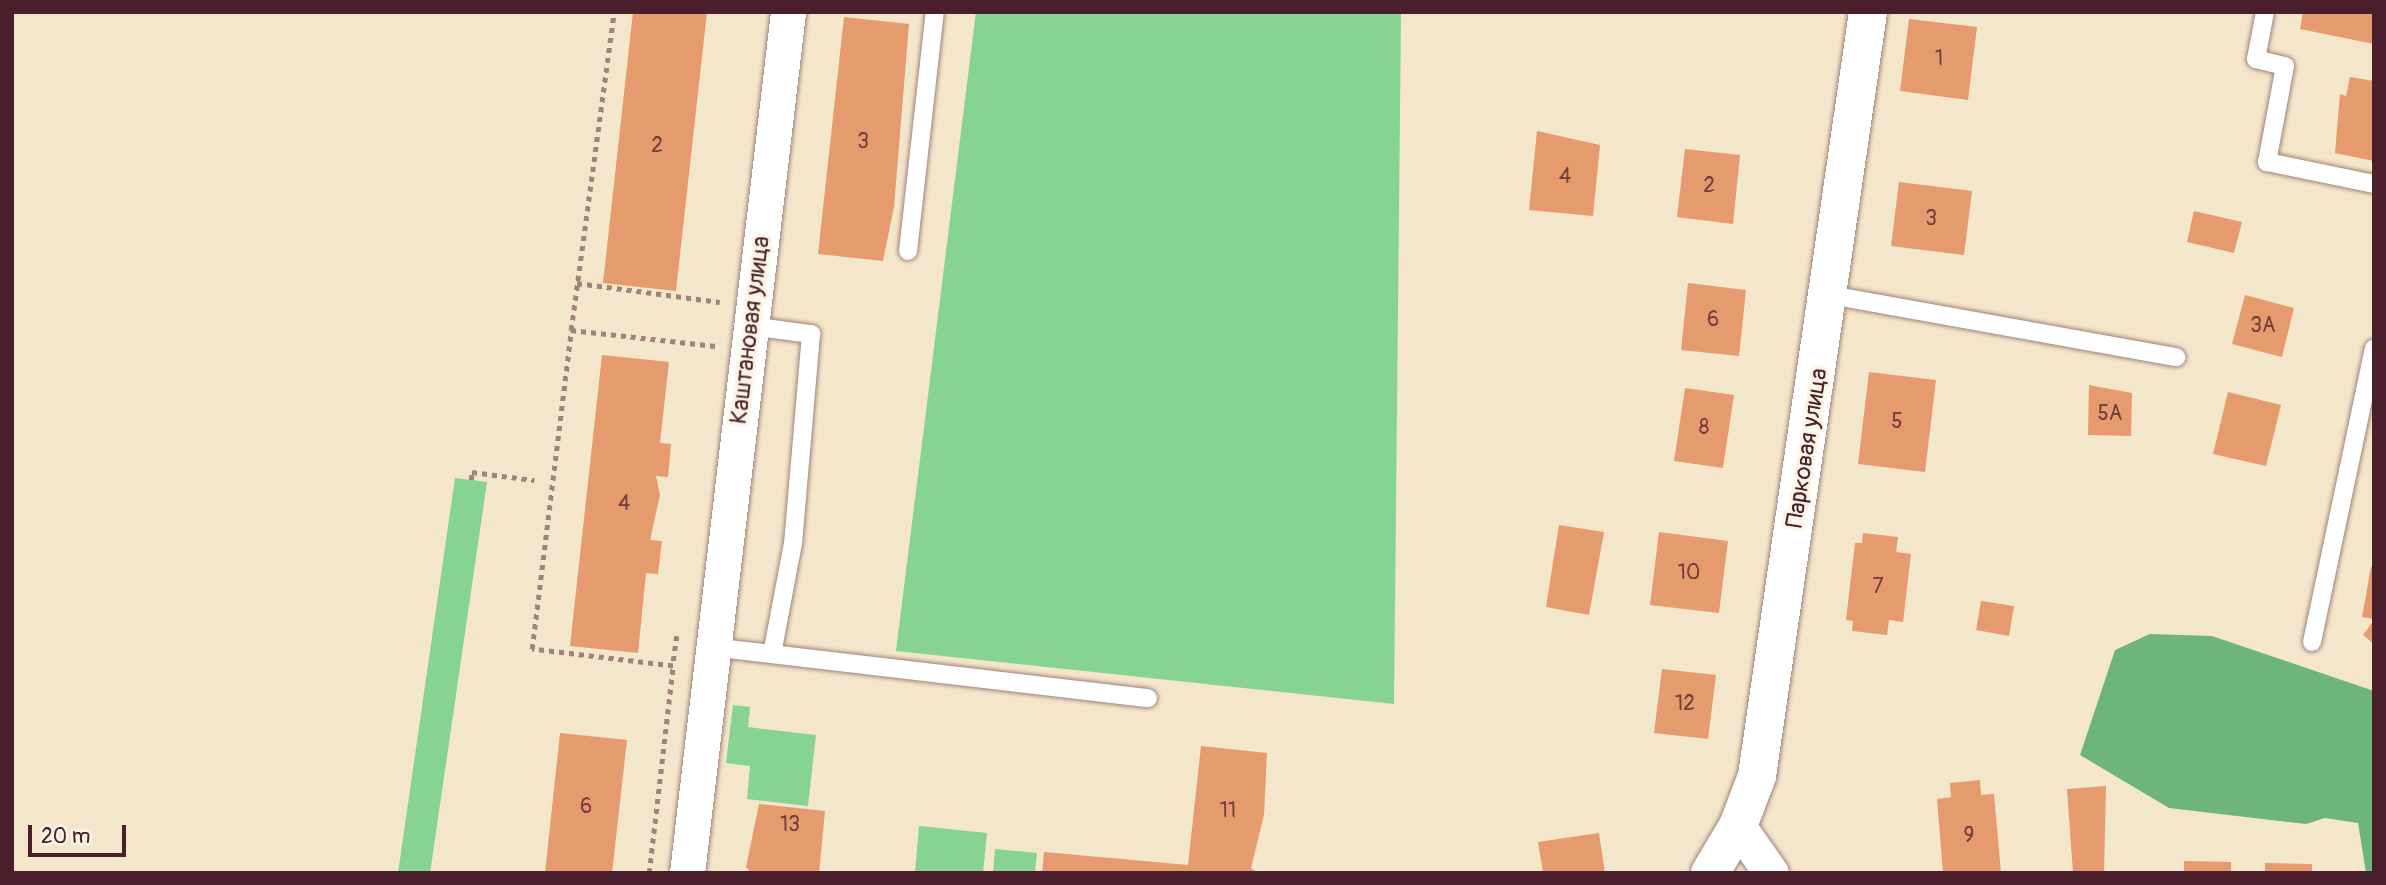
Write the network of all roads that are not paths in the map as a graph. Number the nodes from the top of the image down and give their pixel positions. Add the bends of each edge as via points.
1 (788, 12) edge
2 (935, 12) edge
3 (1868, 12) edge
4 (2265, 12) edge
5 (2374, 184) edge
6 (908, 251) dead end
7 (1830, 295) junction
8 (750, 326) junction
9 (2374, 348) edge
10 (2176, 357) dead end
11 (2312, 642) dead end
12 (712, 647) junction
13 (772, 654) junction
14 (1148, 698) dead end
15 (1738, 826) junction
16 (687, 873) edge
17 (1710, 873) edge
18 (1771, 873) edge

1 - 8 street, Каштановая улица
2 - 6 lane
3 - 7 street, Парковая улица
4 - 5 lane via 2256,59 2285,66 2267,162
7 - 10 lane
7 - 15 street, Парковая улица via 1757,776
8 - 12 street, Каштановая улица
8 - 13 lane via 811,334 793,543
9 - 11 lane
12 - 13 lane
12 - 16 street, Каштановая улица
13 - 14 lane
15 - 17 street, Парковая улица
15 - 18 street

